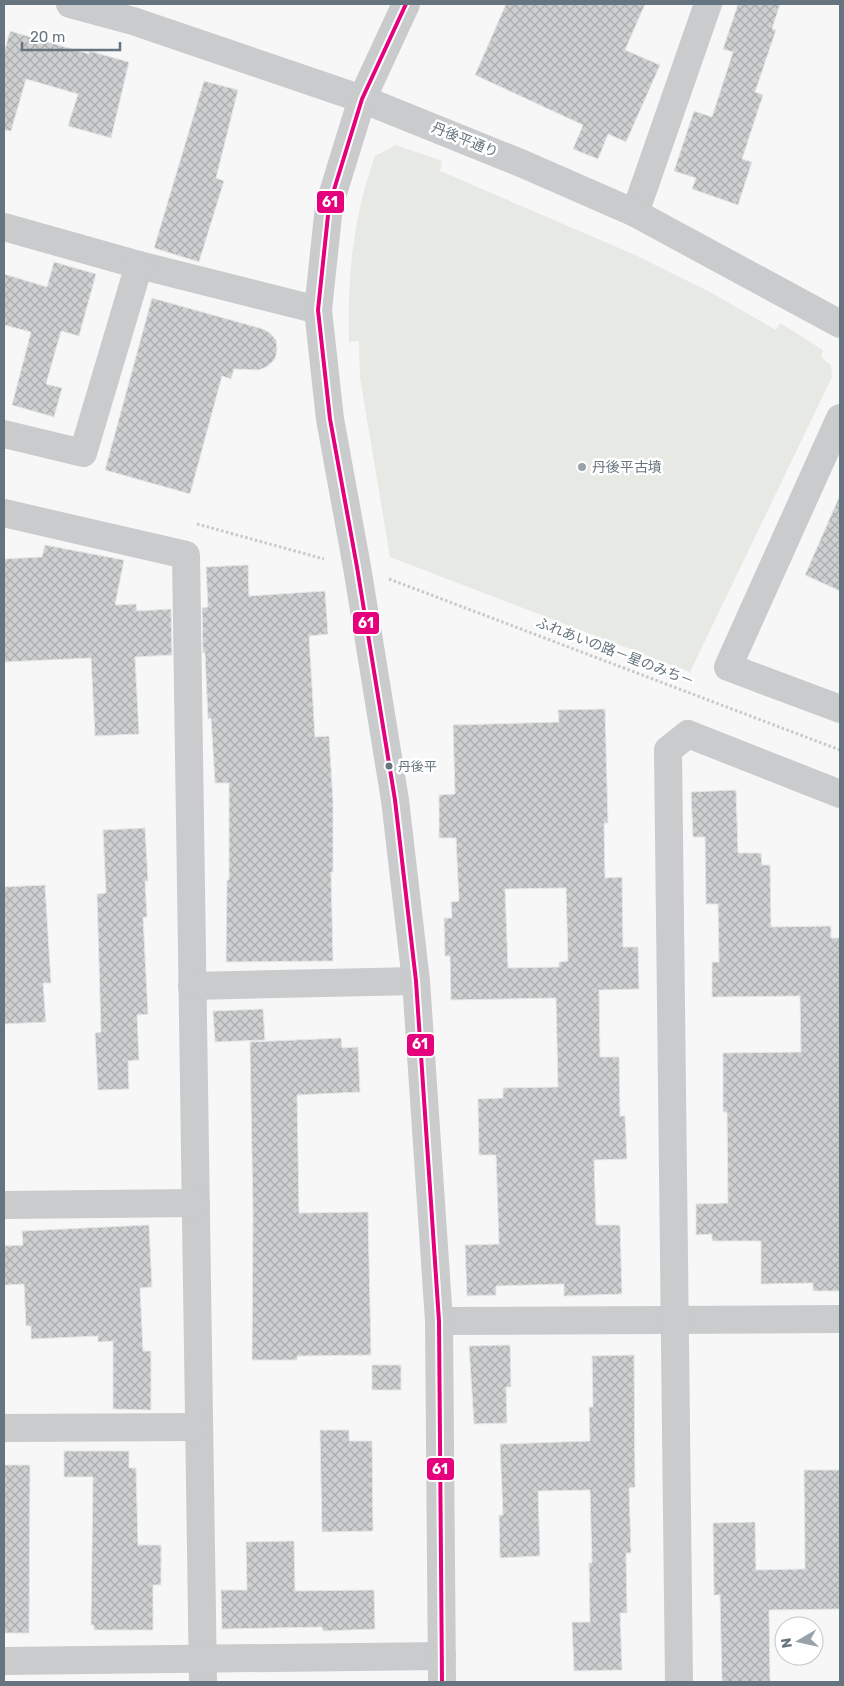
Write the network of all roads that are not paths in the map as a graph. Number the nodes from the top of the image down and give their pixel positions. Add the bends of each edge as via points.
1 (70, 4) edge
2 (406, 4) edge
3 (708, 4) edge
4 (362, 99) junction
5 (635, 213) junction
6 (4, 227) edge
7 (139, 265) junction
8 (318, 310) junction
9 (840, 324) edge
10 (840, 418) edge
11 (4, 434) edge
12 (4, 513) edge
13 (840, 709) edge
14 (840, 794) edge
15 (416, 981) junction
16 (192, 986) junction
17 (196, 1203) junction
18 (4, 1205) edge
19 (676, 1319) junction
20 (840, 1319) edge
21 (438, 1321) junction
22 (199, 1427) junction
23 (4, 1428) edge
24 (4, 1660) edge
25 (442, 1669) edge
26 (203, 1670) edge
27 (679, 1682) edge

1 - 4 street, 丹後平通り via 133,21
2 - 4 street
3 - 5 street
4 - 5 street, 丹後平通り
4 - 8 street via 329,206
5 - 9 street, 丹後平通り
6 - 7 street
7 - 8 street
7 - 11 street via 83,452
8 - 15 street via 330,418 395,800
10 - 13 street via 728,667
12 - 16 street via 186,555
14 - 19 street via 688,734 668,750
15 - 16 street
15 - 21 street
16 - 17 street
17 - 18 street
17 - 22 street
19 - 20 street
19 - 21 street
19 - 27 street
21 - 25 street
22 - 23 street
22 - 26 street
24 - 26 street
25 - 26 street

